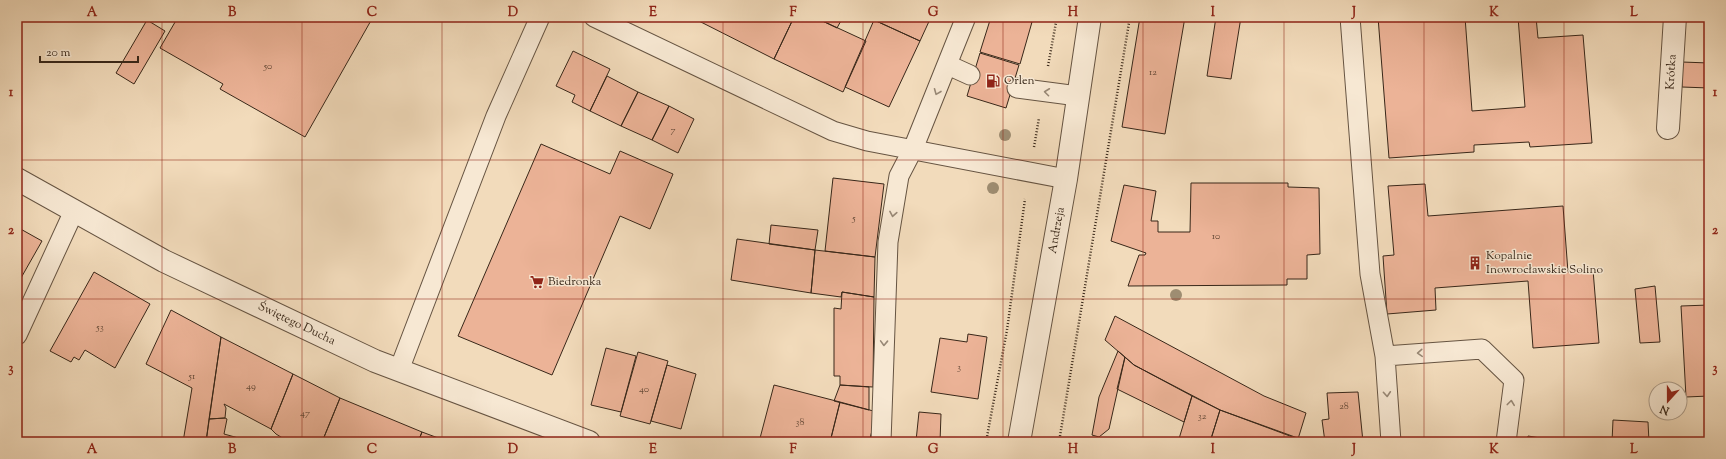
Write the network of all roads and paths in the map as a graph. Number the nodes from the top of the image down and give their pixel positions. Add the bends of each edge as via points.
1 (540, 17) edge
2 (594, 17) edge
3 (966, 17) edge
4 (1057, 17) edge
5 (1090, 17) edge
6 (1130, 17) edge
7 (1350, 17) edge
8 (1675, 17) edge
9 (948, 65) junction
10 (970, 75) dead end
11 (1017, 88) dead end
12 (1044, 92) junction
13 (1078, 96) junction
14 (1668, 128) dead end
15 (914, 149) junction
16 (1029, 172) junction
17 (17, 179) edge
18 (1066, 179) junction
19 (74, 211) junction
20 (17, 334) edge
21 (1385, 356) junction
22 (399, 370) junction
23 (589, 442) edge
24 (881, 442) edge
25 (986, 442) edge
26 (1019, 442) edge
27 (1059, 442) edge
28 (1391, 442) edge
29 (1506, 442) edge

1 - 22 lane via 496,116
2 - 15 lane via 833,132
3 - 9 lane
4 - 12 path
5 - 13 street, Andrzeja
6 - 27 path
7 - 21 lane via 1370,274
8 - 14 street, Krótka
9 - 10 lane
9 -> 15 lane
11 - 12 lane
13 -> 12 lane
12 - 16 path
13 - 18 street, Andrzeja
15 - 16 lane
15 -> 24 lane via 899,176 888,242
16 - 18 lane
16 - 25 path via 1007,330
17 - 19 street, Świętego Ducha
18 - 26 street, Andrzeja
19 - 20 lane
19 - 22 street, Świętego Ducha via 164,261
21 -> 28 lane
29 -> 21 lane via 1514,380 1482,349
22 - 23 street, Świętego Ducha

